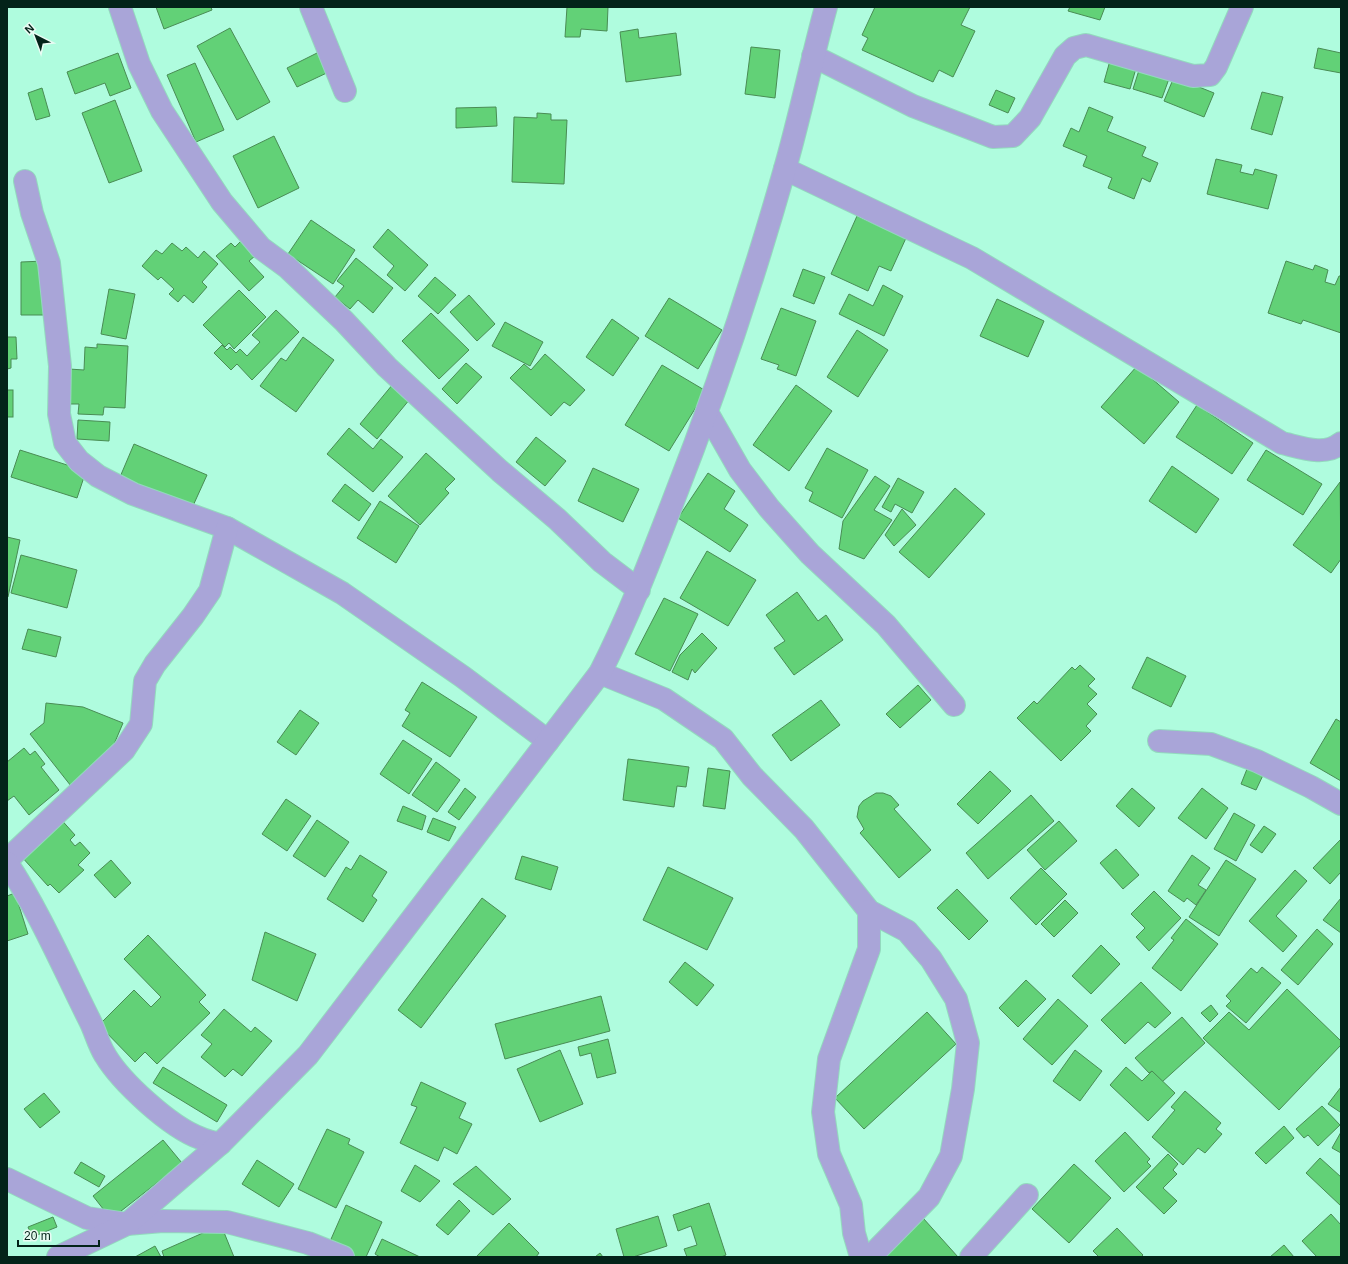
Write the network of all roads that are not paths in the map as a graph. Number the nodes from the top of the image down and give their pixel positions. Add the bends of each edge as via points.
1 (120, 7) edge
2 (311, 7) edge
3 (826, 7) edge
4 (1242, 7) edge
5 (813, 56) junction
6 (345, 91) dead end
7 (785, 169) junction
8 (25, 181) dead end
9 (708, 414) junction
10 (1340, 447) edge
11 (227, 528) junction
12 (639, 590) junction
13 (600, 673) junction
14 (954, 705) dead end
15 (548, 741) junction
16 (1159, 741) dead end
17 (1341, 804) edge
18 (7, 861) edge
19 (869, 910) junction
20 (220, 1144) junction
21 (7, 1179) edge
22 (1026, 1195) dead end
23 (127, 1224) junction
24 (58, 1257) edge
25 (343, 1257) edge
26 (861, 1257) edge
27 (870, 1257) edge
28 (971, 1257) edge

1 - 12 street via 139,64 162,111 222,202 261,248 288,267 387,367 500,471 557,519 602,562
2 - 6 street
3 - 5 street
4 - 5 street via 1216,67 1210,75 1193,76 1086,45 1074,48 1066,56 1030,118 1013,136 993,137 914,106
5 - 7 street
7 - 9 street
7 - 10 street via 972,258 1282,443 1320,451
8 - 11 street via 32,213 49,263 60,366 59,414 64,443 79,461 98,476 133,494
9 - 12 street
9 - 14 street via 740,470 769,508 810,554 886,625
11 - 15 street via 342,593 463,677
11 - 18 street via 210,591 145,681 142,724 133,738 124,750
12 - 13 street
13 - 15 street
13 - 19 street via 664,699 723,739 752,776 804,829
15 - 20 street via 308,1055
16 - 17 street via 1211,744 1257,761
18 - 20 street via 35,910 104,1054 119,1076 167,1119 198,1138
19 - 26 street via 870,949 829,1059 823,1112 829,1154 851,1205 854,1233
19 - 27 street via 907,931 932,959 956,999 968,1043 951,1156 928,1197
20 - 23 street
21 - 23 street via 87,1218
22 - 28 street
23 - 24 street
23 - 25 street via 162,1221 227,1222 308,1243

